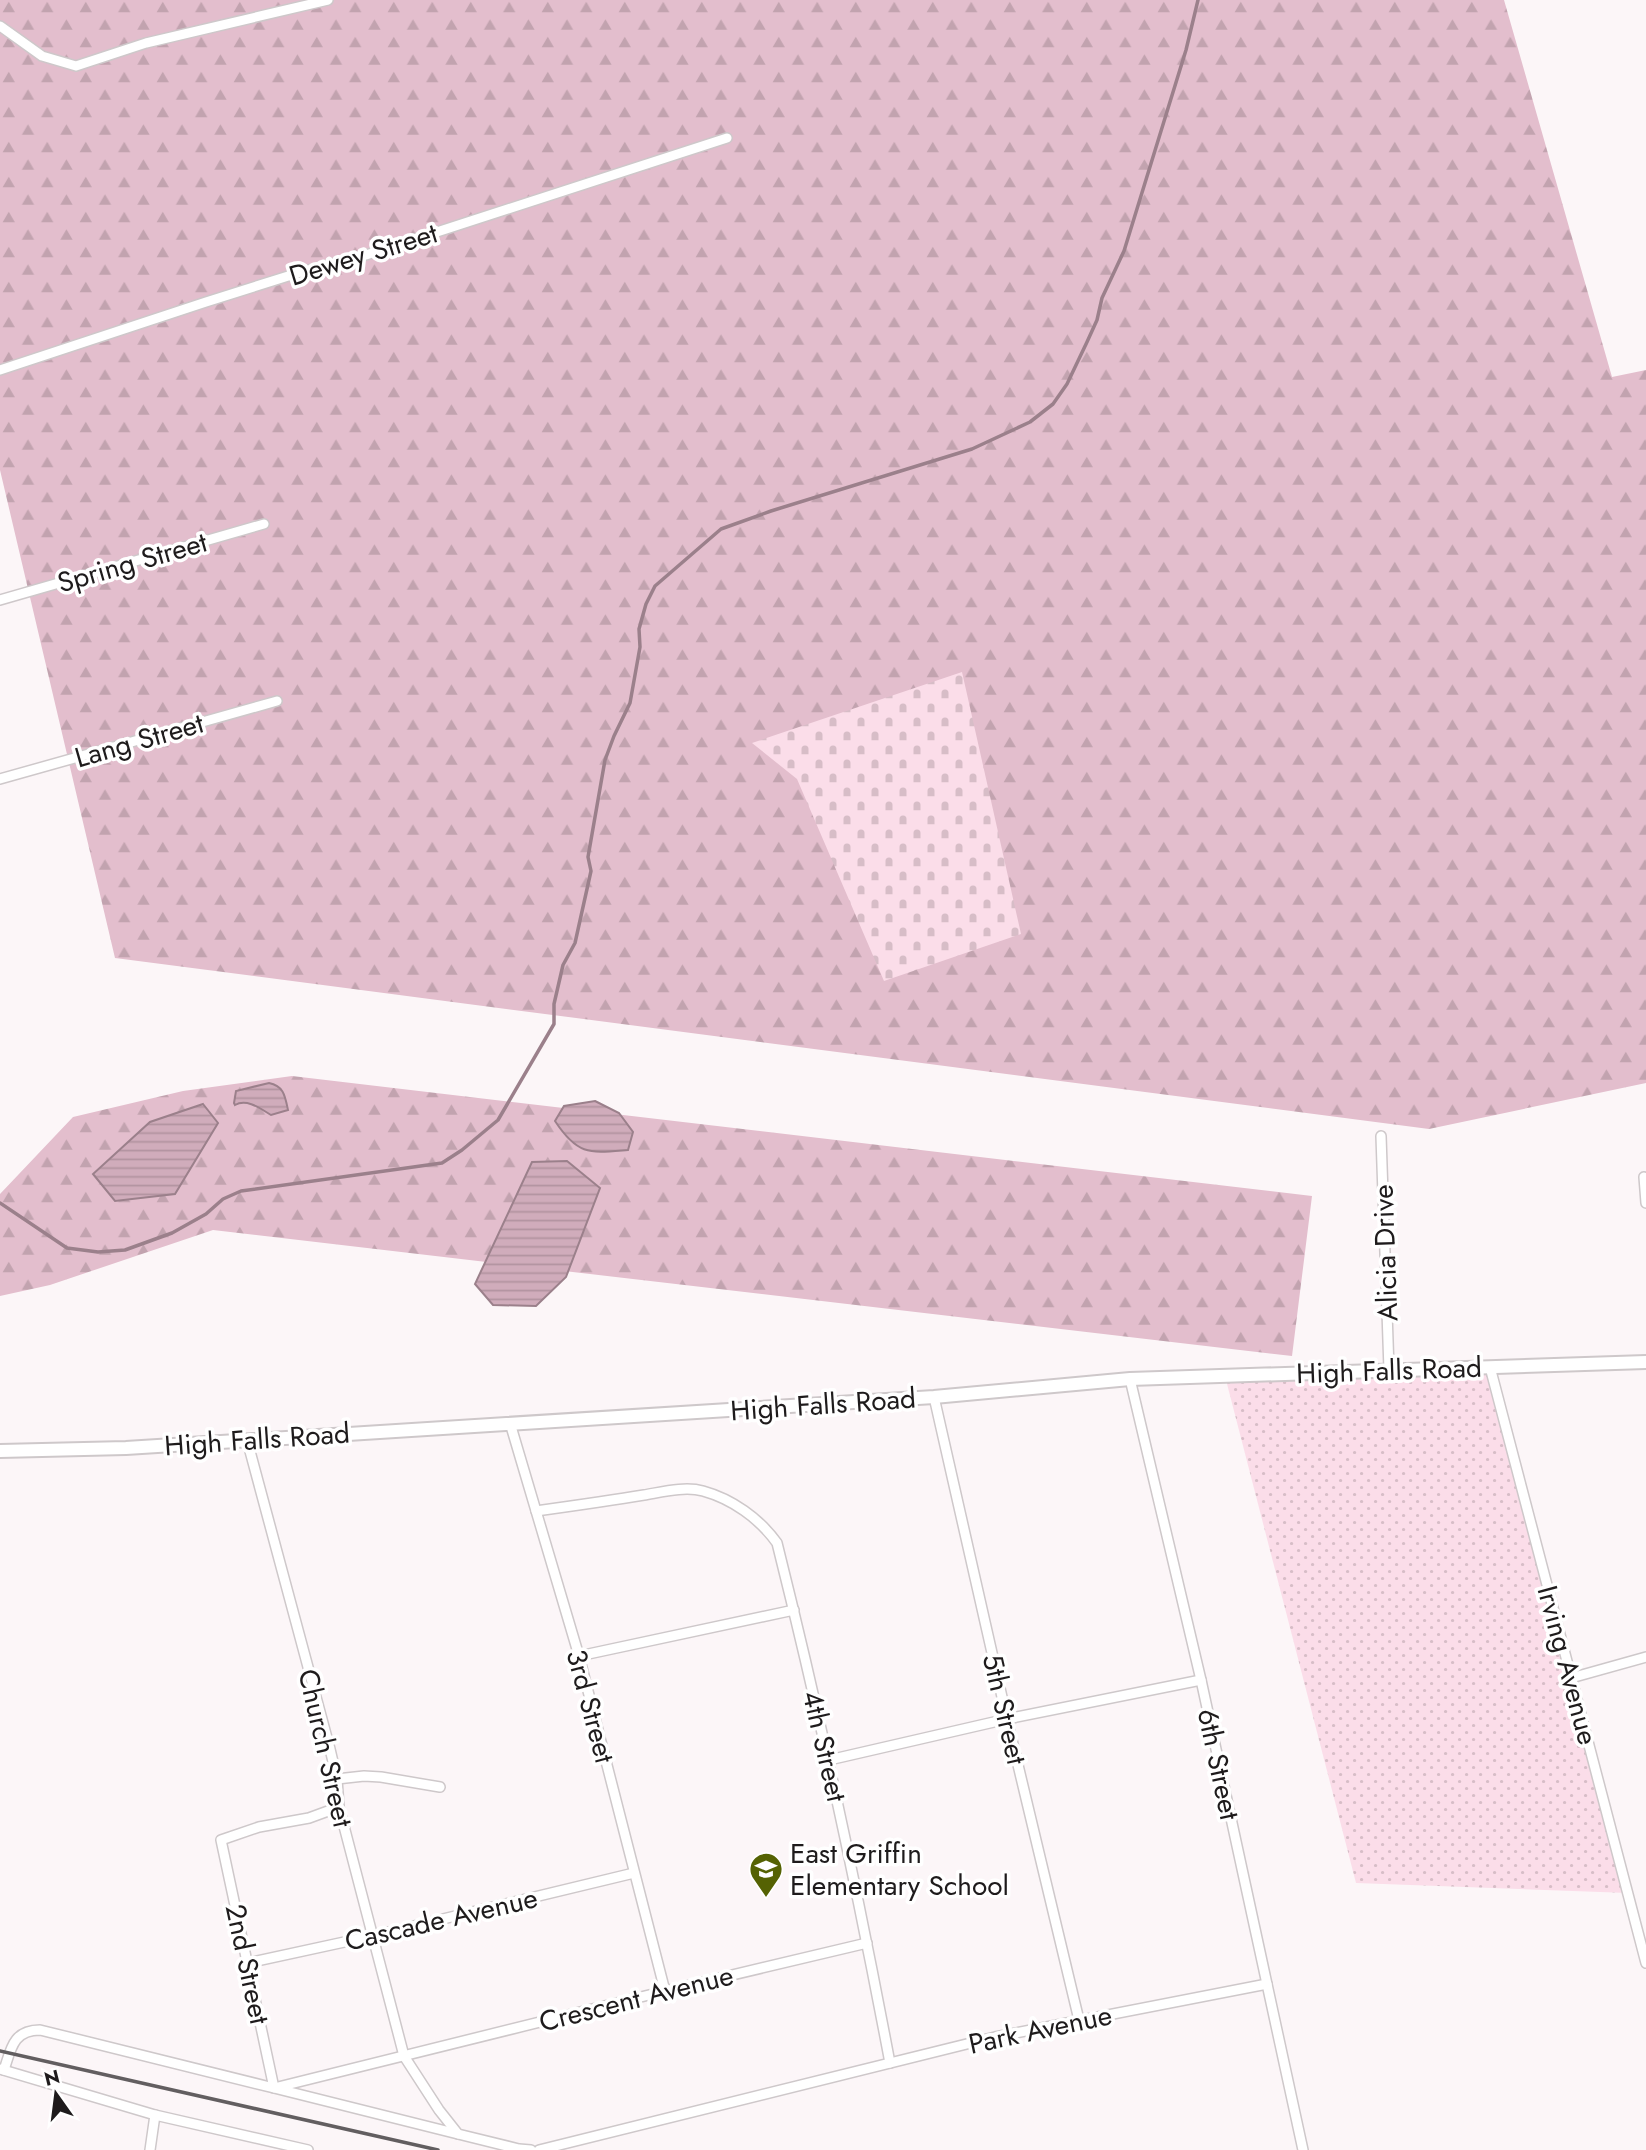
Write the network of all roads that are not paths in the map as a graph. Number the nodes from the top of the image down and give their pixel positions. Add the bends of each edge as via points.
1 (328, 0) edge
2 (0, 26) edge
3 (727, 138) dead end
4 (0, 370) edge
5 (264, 524) dead end
6 (0, 600) edge
7 (277, 702) dead end
8 (0, 779) edge
9 (1381, 1136) dead end
10 (1644, 1177) dead end
11 (1646, 1203) edge
12 (1646, 1362) edge
13 (1490, 1367) junction
14 (1389, 1370) junction
15 (1130, 1379) junction
16 (934, 1397) junction
17 (510, 1423) junction
18 (247, 1440) junction
19 (0, 1451) edge
20 (537, 1511) junction
21 (794, 1610) junction
22 (579, 1656) junction
23 (1646, 1657) edge
24 (1571, 1678) junction
25 (1201, 1680) junction
26 (1007, 1719) junction
27 (829, 1760) junction
28 (337, 1779) junction
29 (440, 1787) dead end
30 (339, 1807) junction
31 (634, 1873) junction
32 (372, 1936) junction
33 (867, 1943) junction
34 (248, 1962) junction
35 (1646, 1963) edge
36 (1267, 1984) junction
37 (665, 1990) junction
38 (1079, 2020) junction
39 (404, 2056) junction
40 (890, 2063) junction
41 (2, 2070) edge
42 (274, 2088) junction
43 (155, 2115) junction
44 (458, 2134) junction
45 (150, 2150) edge
46 (308, 2150) edge
47 (531, 2150) edge
48 (539, 2150) edge
49 (1303, 2150) edge

1 - 2 street via 146,43 76,66 41,56
3 - 4 street, Dewey Street
5 - 6 street, Spring Street
7 - 8 street, Lang Street
9 - 14 street, Alicia Drive
10 - 11 street
12 - 13 street, High Falls Road
13 - 14 street, High Falls Road
13 - 24 street, Irving Avenue
14 - 15 street, High Falls Road
15 - 16 street, High Falls Road
15 - 25 street, 6th Street
16 - 17 street, High Falls Road
16 - 26 street, 5th Street
17 - 18 street, High Falls Road
17 - 20 street, 3rd Street
18 - 19 street, High Falls Road
18 - 28 street, Church Street
20 - 21 street, 4th Street via 676,1490 701,1490 725,1499 765,1526 777,1542
20 - 22 street, 3rd Street
21 - 22 street
21 - 27 street, 4th Street
22 - 31 street, 3rd Street
23 - 24 street
24 - 35 street, Irving Avenue
25 - 26 street
25 - 36 street, 6th Street
26 - 27 street
26 - 38 street, 5th Street
27 - 33 street, 4th Street
28 - 29 street via 381,1777
28 - 30 street, Church Street
30 - 32 street, Church Street
30 - 34 street, 2nd Street via 221,1840
31 - 32 street, Cascade Avenue
31 - 37 street, 3rd Street
32 - 34 street, Cascade Avenue
32 - 39 street, Church Street
33 - 37 street, Crescent Avenue
33 - 40 street, 4th Street
34 - 42 street, 2nd Street
36 - 38 street, Park Avenue
36 - 49 street, 6th Street
37 - 39 street, Crescent Avenue
38 - 40 street, Park Avenue
39 - 42 street, Crescent Avenue
39 - 44 street, Church Street
40 - 48 street, Park Avenue
41 - 42 street via 14,2041 23,2033 40,2030
41 - 43 street
42 - 44 street
43 - 45 street
43 - 46 street
44 - 47 street

